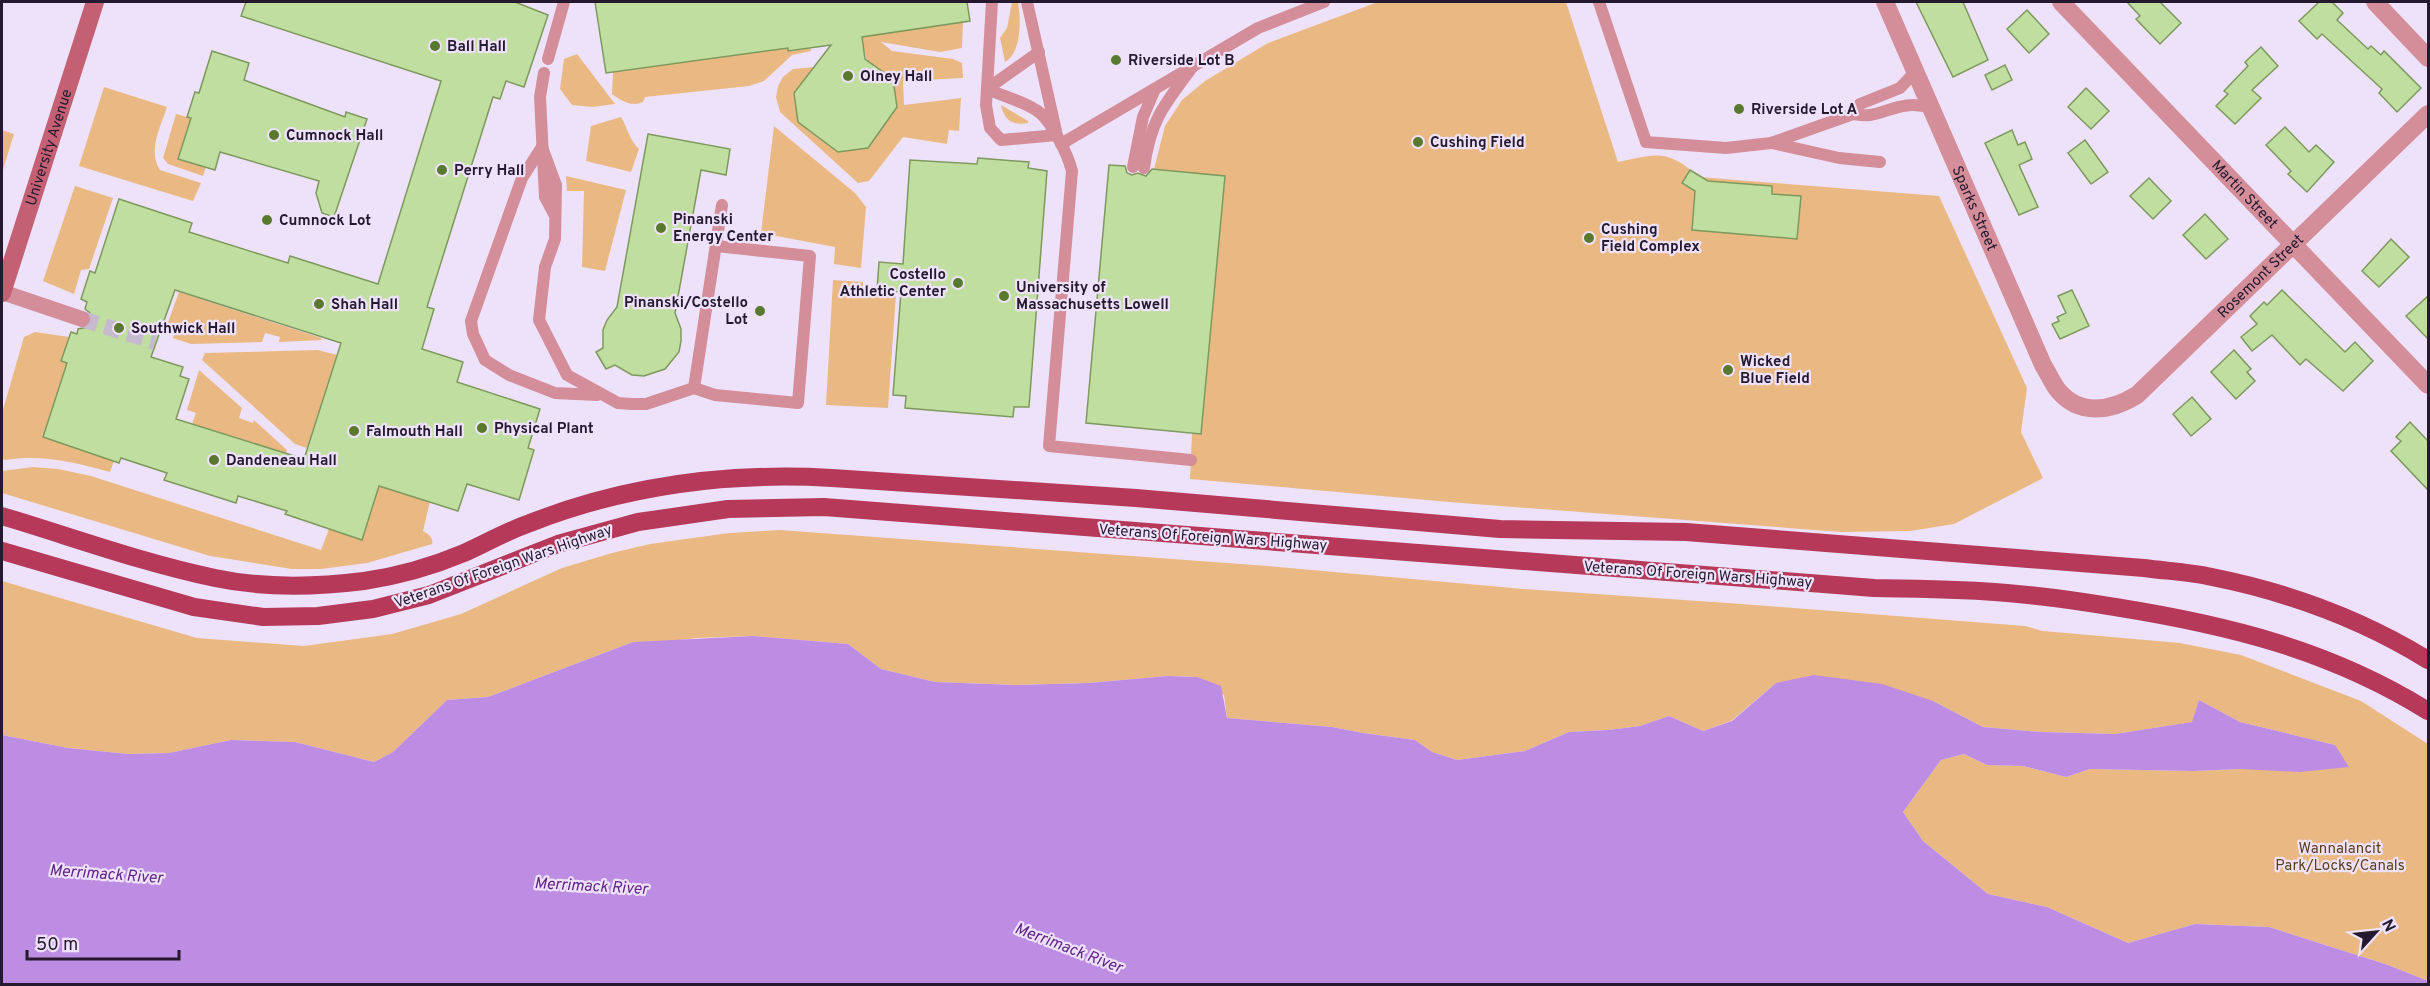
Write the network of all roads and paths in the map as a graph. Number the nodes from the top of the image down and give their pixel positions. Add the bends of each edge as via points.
1 (95, 2) edge
2 (564, 2) edge
3 (992, 2) edge
4 (1027, 2) edge
5 (1324, 2) edge
6 (1599, 2) edge
7 (1884, 2) edge
8 (2061, 2) edge
9 (2375, 2) edge
10 (1039, 52) junction
11 (2428, 58) edge
12 (548, 59) dead end
13 (1191, 68) junction
14 (1915, 72) junction
15 (544, 73) dead end
16 (1155, 88) junction
17 (987, 89) junction
18 (1931, 108) junction
19 (1853, 114) junction
20 (2428, 114) edge
21 (1059, 140) junction
22 (1771, 143) junction
23 (542, 147) junction
24 (1880, 162) dead end
25 (722, 205) dead end
26 (2292, 244) junction
27 (716, 246) junction
28 (2, 292) edge
29 (82, 319) tunnel mouth
30 (2428, 385) edge
31 (694, 388) junction
32 (604, 395) junction
33 (2079, 405) joint
34 (1191, 460) dead end
35 (2, 516) edge
36 (2, 551) edge
37 (2428, 660) edge
38 (2428, 711) edge

1 - 28 main road, University Avenue
2 - 12 lane
3 - 17 lane
4 - 10 lane
5 - 13 lane via 1258,28
6 - 22 lane via 1646,142 1726,148
7 - 14 street, Sparks Street
8 - 26 street, Martin Street
9 - 11 street
10 - 17 lane
10 - 21 lane
13 - 16 lane
13 - 16 lane via 1154,122 1138,168 1143,117
14 - 18 street, Sparks Street
14 - 19 lane via 1900,88 1860,104
15 - 23 lane via 540,97
16 - 21 lane
17 - 21 lane via 1038,110
17 - 21 lane via 990,128 1001,140
18 - 19 lane via 1905,104 1865,117
18 - 33 street, Sparks Street via 2043,365 2056,388
19 - 22 lane
20 - 26 street, Rosemont Street
21 - 34 lane via 1072,171 1049,446
22 - 24 lane via 1839,158
23 - 32 lane via 545,196 555,215 555,239 545,267 539,320 567,375
23 - 32 lane via 522,178 471,321 473,334 486,360 509,375 555,393
25 - 27 lane
26 - 30 street, Martin Street
26 - 33 street, Rosemont Street via 2137,395 2120,406 2101,409
27 - 31 lane
27 - 31 lane via 810,256 798,403
28 - 29 street
31 - 32 lane via 646,404 618,403
35 - 37 main road, Veterans Of Foreign Wars Highway via 216,578 329,585 430,566 528,523 632,492 721,478 832,478 1500,529 1686,532 2144,568 2210,576 2282,595 2369,628
36 - 38 main road, Veterans Of Foreign Wars Highway via 194,607 263,616 318,616 373,609 429,595 558,544 638,522 728,508 824,507 1874,588 2067,599 2179,617 2286,645 2389,687

